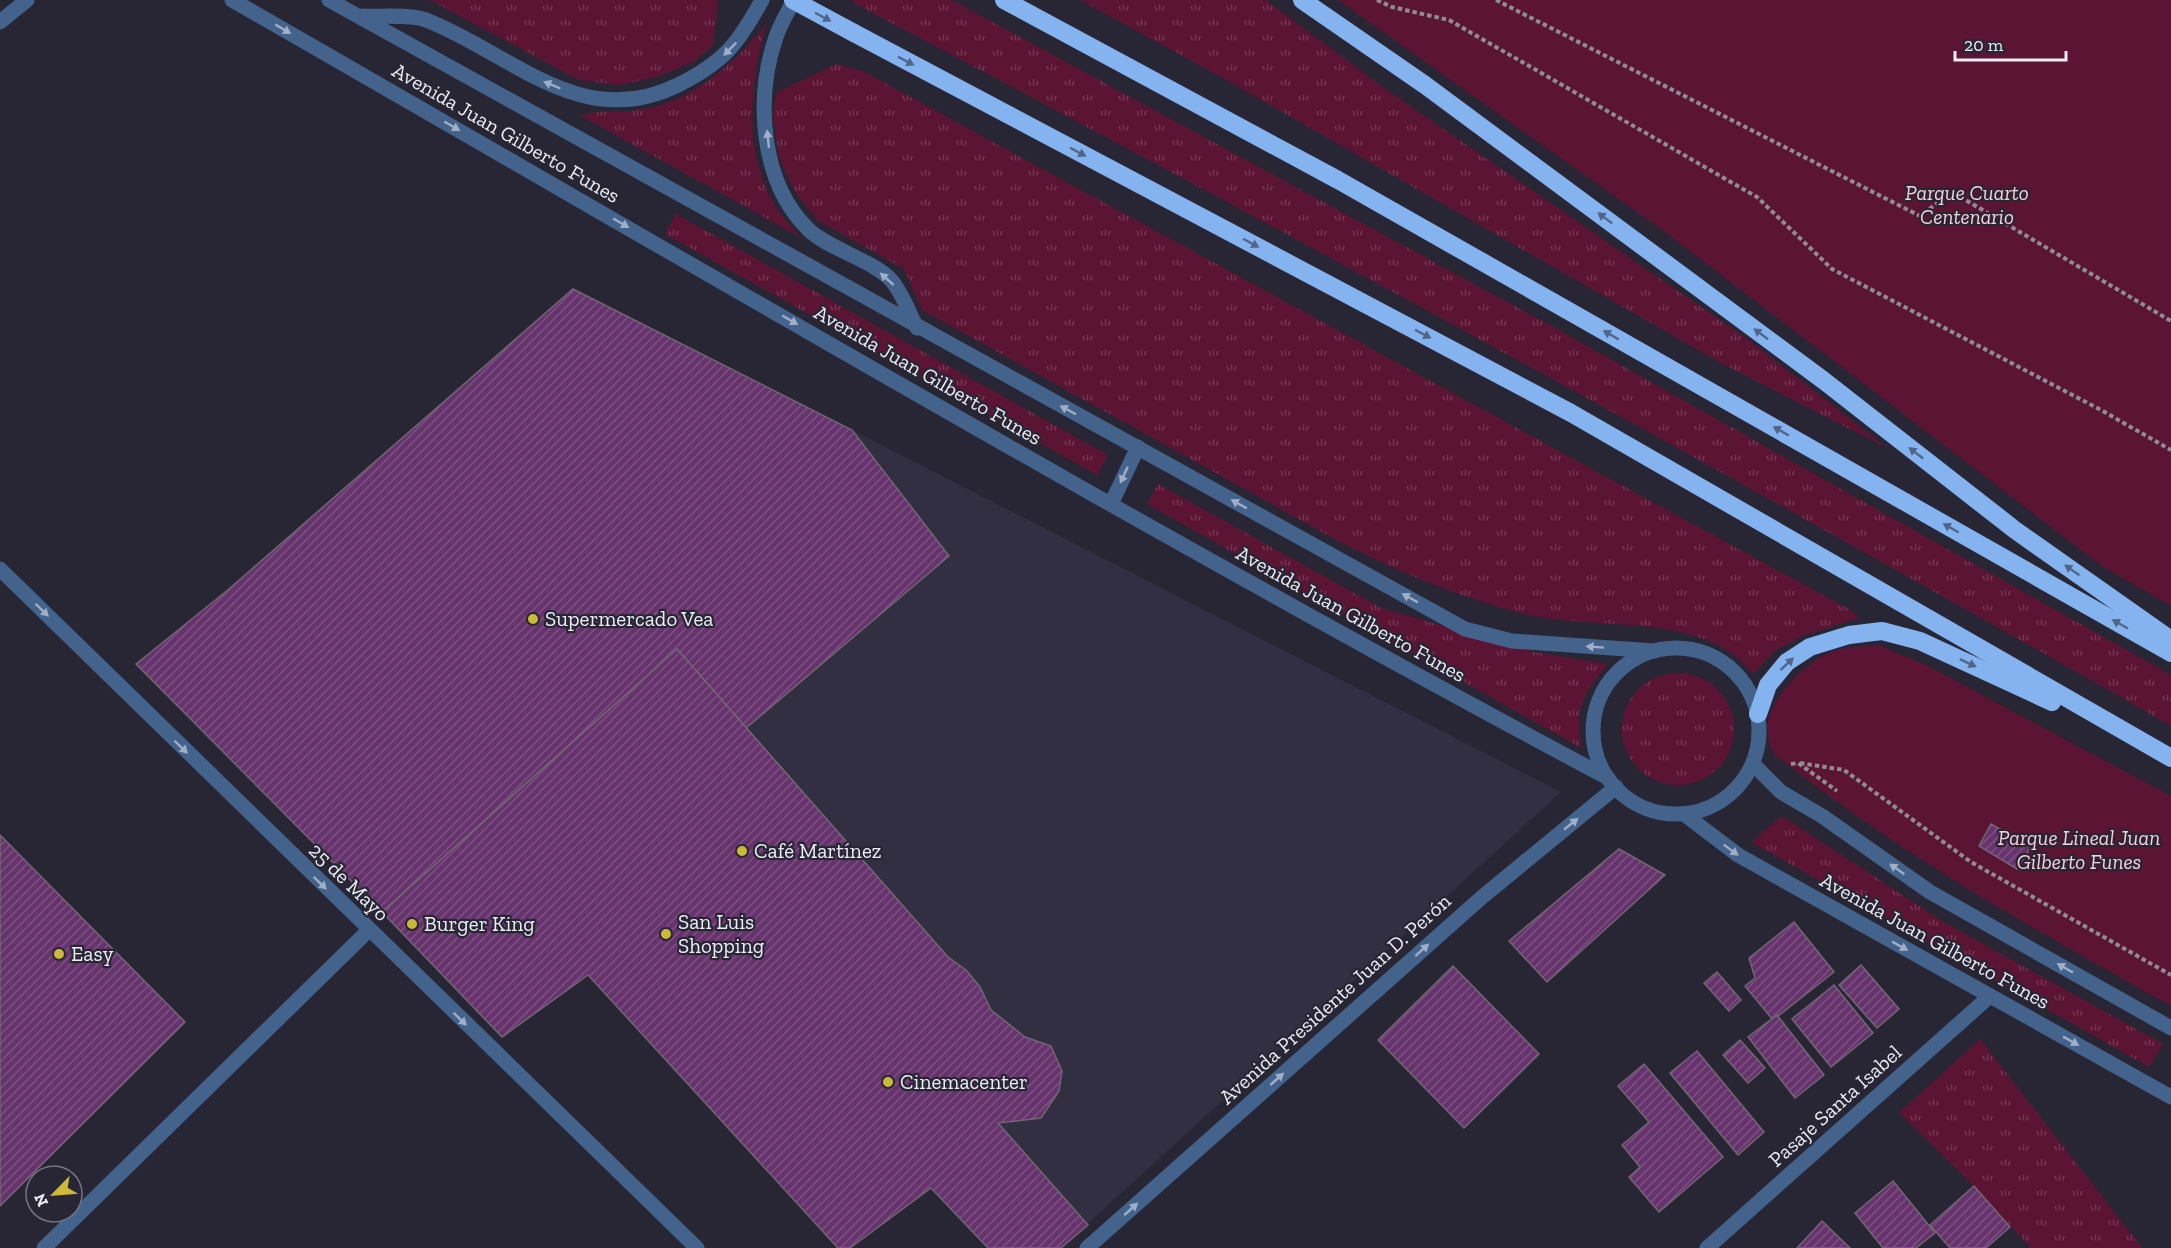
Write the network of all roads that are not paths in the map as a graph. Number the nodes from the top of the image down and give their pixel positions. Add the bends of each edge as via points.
1 (27, 0) edge
2 (232, 0) edge
3 (329, 0) edge
4 (762, 0) edge
5 (793, 0) edge
6 (1004, 0) edge
7 (1302, 0) edge
8 (360, 16) junction
9 (0, 22) edge
10 (917, 328) junction
11 (1138, 447) junction
12 (1111, 504) junction
13 (0, 569) edge
14 (2171, 640) edge
15 (1654, 651) junction
16 (2171, 653) edge
17 (1758, 714) junction
18 (2165, 754) edge
19 (1756, 767) junction
20 (1612, 782) junction
21 (1684, 814) junction
22 (369, 930) junction
23 (1990, 996) junction
24 (2171, 1028) edge
25 (2171, 1097) edge
26 (44, 1248) edge
27 (697, 1248) edge
28 (1087, 1248) edge
29 (1707, 1248) edge

1 - 9 street
2 -> 12 street, Avenida Juan Gilberto Funes
3 - 8 street, Avenida Juan Gilberto Funes
4 -> 8 street via 743,35 705,71 647,97 614,100 588,98 551,85 424,18
10 -> 5 street via 891,279 810,232 778,184 770,158 765,92 776,36
5 -> 18 highway, bridge via 1571,412
16 -> 6 highway via 1338,180
14 -> 7 highway via 2015,530 1823,380 1425,85
8 - 10 street, Avenida Juan Gilberto Funes
11 -> 10 street, Avenida Juan Gilberto Funes
11 -> 12 street
15 -> 11 street, Avenida Juan Gilberto Funes via 1512,641 1465,629
12 - 20 street, Avenida Juan Gilberto Funes
13 -> 22 street, 25 de Mayo
15 - 17 street via 1681,648 1707,654 1730,668 1748,689
15 - 20 street via 1630,662 1611,680 1598,702 1593,728 1597,754
17 -> 18 highway via 1768,685 1786,662 1810,647 1849,635 1882,632 1920,641
17 - 19 street
19 - 21 street via 1725,798 1706,809
24 -> 19 street, Avenida Juan Gilberto Funes via 1930,891 1781,792
20 - 21 street via 1642,807
28 -> 20 street, Avenida Presidente Juan D. Perón
21 -> 23 street, Avenida Juan Gilberto Funes via 1738,855
22 - 26 street
22 -> 27 street, 25 de Mayo
23 -> 25 street, Avenida Juan Gilberto Funes
23 - 29 street, Pasaje Santa Isabel

